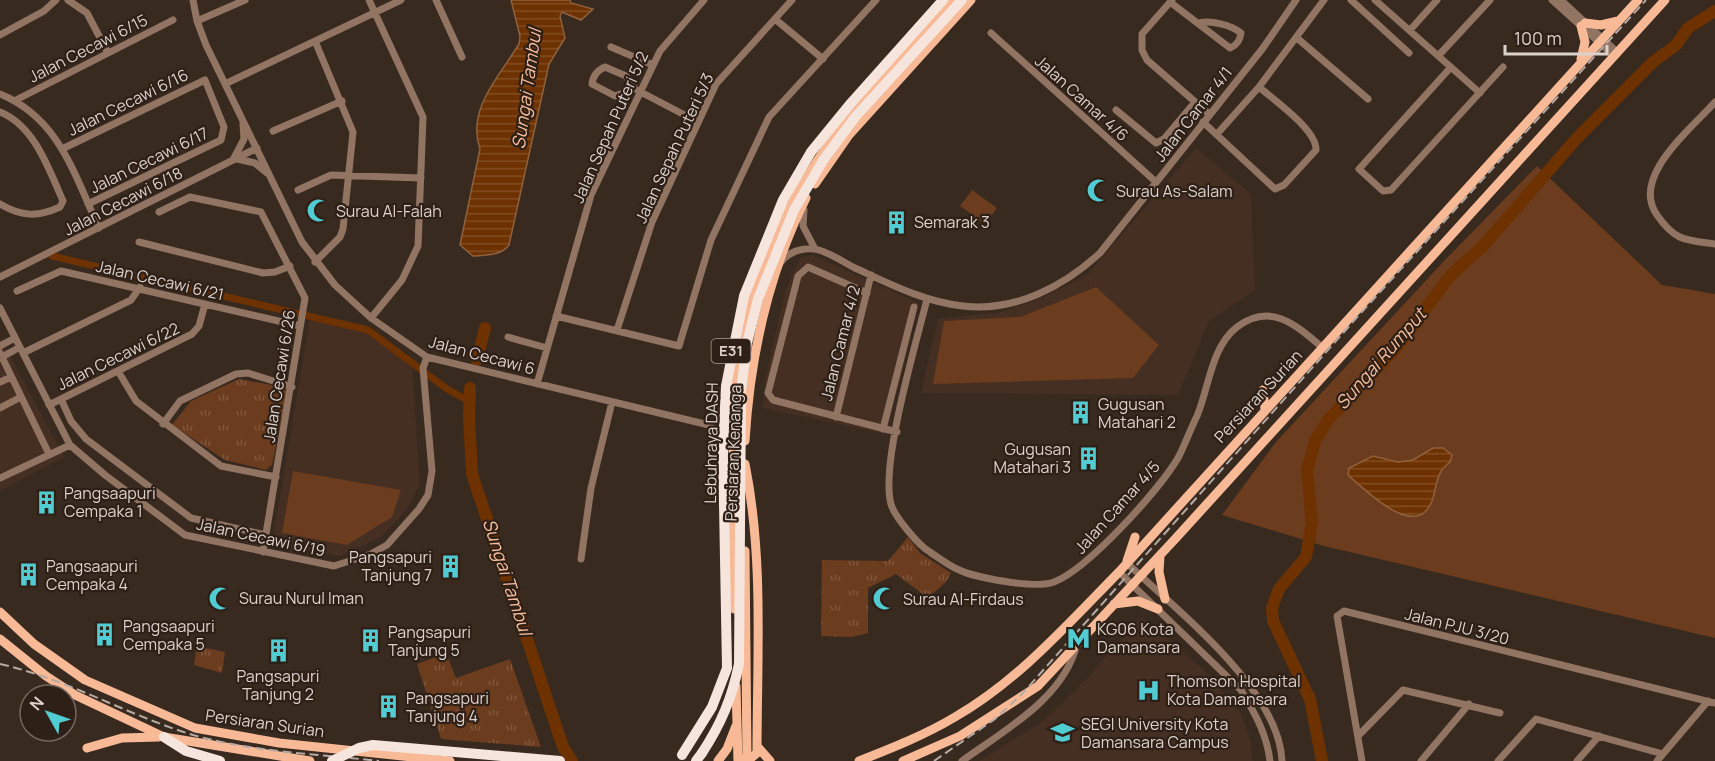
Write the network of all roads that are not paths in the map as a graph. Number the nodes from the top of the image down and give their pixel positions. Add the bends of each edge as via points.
1 (56, 0) edge
2 (68, 0) edge
3 (193, 0) edge
4 (245, 0) edge
5 (369, 0) edge
6 (401, 0) edge
7 (436, 0) edge
8 (692, 0) edge
9 (792, 0) edge
10 (876, 0) edge
11 (947, 0) edge
12 (963, 0) edge
13 (971, 0) edge
14 (1296, 0) edge
15 (1324, 0) edge
16 (1351, 0) edge
17 (1375, 0) edge
18 (1437, 0) edge
19 (1490, 0) edge
20 (1552, 0) edge
21 (1561, 0) edge
22 (1638, 0) edge
23 (1665, 0) edge
24 (1672, 0) edge
25 (1171, 1) edge
26 (701, 3) edge
27 (1385, 3) edge
28 (375, 13) junction
29 (775, 19) junction
30 (173, 20) dead end
31 (1620, 20) junction
32 (197, 21) junction
33 (1199, 23) junction
34 (1583, 24) junction
35 (1410, 30) junction
36 (991, 33) dead end
37 (0, 34) edge
38 (1297, 38) junction
39 (315, 41) junction
40 (1601, 41) junction
41 (611, 47) dead end
42 (108, 53) junction
43 (1409, 53) dead end
44 (1615, 54) junction
45 (1439, 56) junction
46 (462, 57) dead end
47 (823, 59) junction
48 (653, 64) junction
49 (1451, 67) junction
50 (1503, 67) dead end
51 (1578, 67) junction
52 (900, 78) junction
53 (225, 84) junction
54 (1259, 87) junction
55 (638, 90) junction
56 (0, 93) edge
57 (1480, 93) junction
58 (1581, 93) junction
59 (1368, 99) dead end
60 (16, 100) junction
61 (342, 101) junction
62 (1195, 102) junction
63 (1715, 102) edge
64 (1116, 110) dead end
65 (0, 112) edge
66 (1209, 114) junction
67 (242, 117) junction
68 (698, 122) junction
69 (1203, 122) junction
70 (273, 131) dead end
71 (1217, 134) junction
72 (221, 140) joint
73 (257, 148) junction
74 (62, 149) junction
75 (235, 159) junction
76 (349, 174) junction
77 (270, 177) junction
78 (421, 178) junction
79 (1156, 182) junction
80 (298, 190) dead end
81 (806, 199) junction
82 (0, 204) edge
83 (88, 204) junction
84 (159, 212) dead end
85 (99, 228) junction
86 (139, 242) dead end
87 (1715, 244) edge
88 (815, 249) junction
89 (315, 262) junction
90 (290, 266) junction
91 (777, 267) junction
92 (871, 275) junction
93 (0, 277) edge
94 (140, 288) junction
95 (17, 291) dead end
96 (867, 293) junction
97 (927, 299) junction
98 (205, 303) junction
99 (914, 307) dead end
100 (0, 308) edge
101 (556, 316) junction
102 (370, 318) junction
103 (300, 326) junction
104 (616, 330) junction
105 (508, 337) dead end
106 (15, 338) junction
107 (0, 346) edge
108 (547, 348) junction
109 (1323, 348) junction
110 (22, 350) junction
111 (1, 355) edge
112 (427, 357) junction
113 (118, 371) junction
114 (12, 376) junction
115 (0, 382) edge
116 (537, 384) junction
117 (292, 387) junction
118 (1263, 390) dead end
119 (21, 397) junction
120 (734, 397) junction
121 (56, 402) junction
122 (612, 402) junction
123 (0, 408) edge
124 (1265, 409) junction
125 (836, 417) junction
126 (163, 424) junction
127 (709, 425) junction
128 (883, 429) junction
129 (897, 432) junction
130 (70, 445) junction
131 (733, 453) junction
132 (49, 454) junction
133 (745, 464) junction
134 (276, 477) junction
135 (0, 478) edge
136 (266, 535) junction
137 (1135, 537) dead end
138 (263, 552) junction
139 (1161, 554) junction
140 (581, 559) dead end
141 (1127, 563) junction
142 (1119, 572) junction
143 (1141, 576) junction
144 (1133, 585) junction
145 (1165, 599) junction
146 (1114, 604) junction
147 (1158, 609) junction
148 (0, 612) edge
149 (0, 639) edge
150 (1077, 644) junction
151 (1712, 702) edge
152 (1470, 704) junction
153 (1500, 713) dead end
154 (737, 722) junction
155 (1358, 736) junction
156 (1599, 736) junction
157 (164, 737) junction
158 (757, 746) junction
159 (87, 748) dead end
160 (1663, 754) junction
161 (738, 759) edge
162 (220, 761) edge
163 (310, 761) edge
164 (332, 761) edge
165 (450, 761) edge
166 (560, 761) edge
167 (678, 761) edge
168 (696, 761) edge
169 (718, 761) edge
170 (747, 761) edge
171 (770, 761) edge
172 (859, 761) edge
173 (903, 761) edge
174 (962, 761) edge
175 (1270, 761) edge
176 (1282, 761) edge
177 (1362, 761) edge
178 (1421, 761) edge
179 (1498, 761) edge
180 (1577, 761) edge
181 (1657, 761) edge

1 - 37 street via 44,11
2 - 42 street via 92,19
3 - 32 street, Jalan Cecawi 6
4 - 32 street
5 - 28 street
6 - 28 street
7 - 46 street
8 - 26 street
9 - 29 street, Jalan Sepah Puteri 5/3
10 - 47 street
11 - 120 main road, Persiaran Kenanga via 849,115 795,196 775,234 750,302
11 - 167 highway, Lebuhraya DASH / E31, bridge via 811,152 783,200 744,296 726,386 723,449 727,668 712,706
12 - 52 main road
12 - 168 highway, Lebuhraya DASH / E31, bridge via 856,116 824,159 794,210 758,298 741,391 739,664 732,699 721,724
13 - 52 main road, Persiaran Kenanga
14 - 66 street, Jalan Camar 4/1
15 - 38 street
16 - 43 street
17 - 27 street
18 - 35 street
19 - 45 street
20 - 34 street
21 - 34 street
22 - 31 main road, Persiaran Surian
23 - 44 main road, Persiaran Surian
24 - 58 main road, Persiaran Surian
25 - 33 street
25 - 62 street via 1142,34 1142,50 1147,60
26 - 48 street, Jalan Sepah Puteri 5/2 via 669,37
27 - 35 street
28 - 39 street
28 - 78 street via 423,117
29 - 47 street
29 - 68 street, Jalan Sepah Puteri 5/3 via 723,74
30 - 42 street, Jalan Cecawi 6/15
31 - 34 main road via 1601,26
31 - 40 main road, Persiaran Surian
32 - 53 street, Jalan Cecawi 6
33 - 33 street via 1230,48 1240,39 1236,29 1208,21
34 - 40 street
34 - 51 main road via 1584,53
35 - 45 street
36 - 79 street, Jalan Camar 4/6
38 - 54 street
38 - 59 street
39 - 53 street
39 - 61 street
40 - 44 street
40 - 51 main road, Persiaran Surian
41 - 48 street
42 - 60 street, Jalan Cecawi 6/15
44 - 58 main road, Persiaran Surian
45 - 49 street
47 - 104 street via 769,117 711,240 680,346
48 - 55 street, Jalan Sepah Puteri 5/2
49 - 57 street
49 - 57 street via 1362,165 1360,172 1387,193
50 - 57 street
51 - 109 main road, Persiaran Surian
52 - 81 main road, Persiaran Kenanga via 849,135
53 - 67 street, Jalan Cecawi 6
54 - 71 street
54 - 71 street via 1310,132 1317,145 1312,155 1284,185 1275,189
55 - 55 street via 615,96 597,88 592,80 605,67 626,76
55 - 68 street
55 - 101 street, Jalan Sepah Puteri 5/2 via 591,195
56 - 60 street
58 - 139 main road, Persiaran Surian
60 - 74 street via 51,129
61 - 70 street
61 - 76 street via 353,132
62 - 64 street via 1164,139 1156,143
62 - 66 street
63 - 87 street via 1662,162 1648,190 1649,202 1672,235
65 - 82 street via 24,130 39,148 63,201 60,207 43,215 29,216
66 - 69 street, Jalan Camar 4/1
67 - 73 street, Jalan Cecawi 6
67 - 75 street via 243,139
68 - 104 street, Jalan Sepah Puteri 5/3 via 652,222
69 - 71 street
69 - 79 street, Jalan Camar 4/1
72 - 74 street, Jalan Cecawi 6/16 via 224,127 205,80
72 - 83 street, Jalan Cecawi 6/17
73 - 75 street, Jalan Cecawi 6/18
73 - 77 street, Jalan Cecawi 6
74 - 83 street
75 - 77 street via 255,163
75 - 85 street, Jalan Cecawi 6/18
76 - 78 street
76 - 80 street via 320,178
76 - 89 street via 340,237
77 - 89 street, Jalan Cecawi 6
78 - 102 street via 418,246 402,280
79 - 97 street, Jalan Camar 4/1 via 1100,253 1050,289 998,305 965,307
81 - 88 street via 803,226
81 - 91 main road, Persiaran Kenanga
83 - 85 street
84 - 90 street, Jalan Cecawi 6/26 via 188,198 260,212
85 - 93 street, Jalan Cecawi 6/18
86 - 90 street via 263,273
88 - 91 street via 791,252
88 - 92 street, Jalan Camar 4/1
89 - 102 street, Jalan Cecawi 6
90 - 103 street, Jalan Cecawi 6/26 via 304,295
91 - 133 main road, Persiaran Kenanga via 754,357
92 - 96 street, Jalan Camar 4/2
92 - 97 street, Jalan Camar 4/1
94 - 95 street, Jalan Cecawi 6/21 via 61,271
94 - 98 street, Jalan Cecawi 6/21
94 - 110 street via 131,300
96 - 125 street, Jalan Camar 4/2
96 - 125 street via 808,267 802,270 768,393 773,400
97 - 129 street, Jalan Camar 4/5
98 - 103 street, Jalan Cecawi 6/21
98 - 113 street, Jalan Cecawi 6/22 via 197,330
99 - 128 street
100 - 106 street, Jalan Cecawi 6/19
101 - 104 street
101 - 108 street, Jalan Sepah Puteri 5/2
102 - 112 street, Jalan Cecawi 6
103 - 117 street, Jalan Cecawi 6/26
105 - 108 street
106 - 107 street
106 - 110 street, Jalan Cecawi 6/19
108 - 116 street, Jalan Sepah Puteri 5/2
109 - 124 main road, Persiaran Surian
109 - 129 street, Jalan Camar 4/5 via 1276,315 1248,320 1231,332 1217,355 1206,395 1178,458 1086,562 1053,583 1024,585 959,570 924,549 890,503 890,460
110 - 111 street
110 - 121 street, Jalan Cecawi 6/19
111 - 114 street
112 - 116 street, Jalan Cecawi 6
112 - 138 street, Jalan Cecawi 6/19 via 424,370 431,482 419,509 399,534 371,554 334,567
113 - 121 street, Jalan Cecawi 6/22
113 - 126 street via 130,395
114 - 115 street
114 - 119 street
116 - 122 street, Jalan Cecawi 6
117 - 126 street via 248,373 236,374 180,401
117 - 134 street, Jalan Cecawi 6/26
118 - 124 main road
119 - 123 street
119 - 132 street
120 - 127 street via 725,417
120 - 131 main road, Persiaran Kenanga
121 - 130 street, Jalan Cecawi 6/19
121 - 136 street via 86,439 191,518
122 - 127 street, Jalan Cecawi 6
122 - 140 street via 591,488
124 - 141 main road, Persiaran Surian
125 - 128 street
126 - 134 street via 221,466
127 - 131 street
128 - 129 street
130 - 132 street
130 - 138 street, Jalan Cecawi 6/19 via 178,532
131 - 154 main road, Persiaran Kenanga
132 - 135 street
133 - 158 main road via 751,494 757,592
133 - 170 main road, Persiaran Kenanga, bridge
134 - 136 street, Jalan Cecawi 6/26
136 - 138 street, Jalan Cecawi 6/26
137 - 141 main road
139 - 143 main road, Persiaran Surian
139 - 145 main road via 1159,572
141 - 142 main road, Persiaran Surian
141 - 143 street
142 - 144 street
142 - 172 main road, Persiaran Surian via 1014,676 956,717
143 - 144 main road, Persiaran Surian
143 - 145 street
144 - 146 main road, Persiaran Surian
144 - 147 street
145 - 176 street via 1250,684 1268,710
146 - 147 main road via 1138,601
146 - 150 main road, Persiaran Surian
147 - 175 street via 1241,690 1256,714
148 - 165 main road, Persiaran Surian via 34,644 85,680 195,728 279,742
149 - 157 main road, Persiaran Surian via 75,694
150 - 173 main road, Persiaran Surian via 1038,686 1017,702 960,736
150 - 174 street via 1072,665 1049,692 1029,712
151 - 155 street, Jalan PJU 3/20 via 1344,611 1337,616
151 - 160 street
152 - 153 street
152 - 155 street via 1403,690
152 - 178 street
154 - 161 main road, Persiaran Kenanga
154 - 169 main road
155 - 177 street, Jalan PJU 3/20
156 - 160 street
156 - 179 street via 1536,719
156 - 180 street
157 - 159 main road via 122,738
157 - 162 highway via 186,751
157 - 163 main road, Persiaran Surian
158 - 161 main road via 752,758
158 - 171 main road
160 - 181 street
164 - 166 highway, bridge via 373,745

